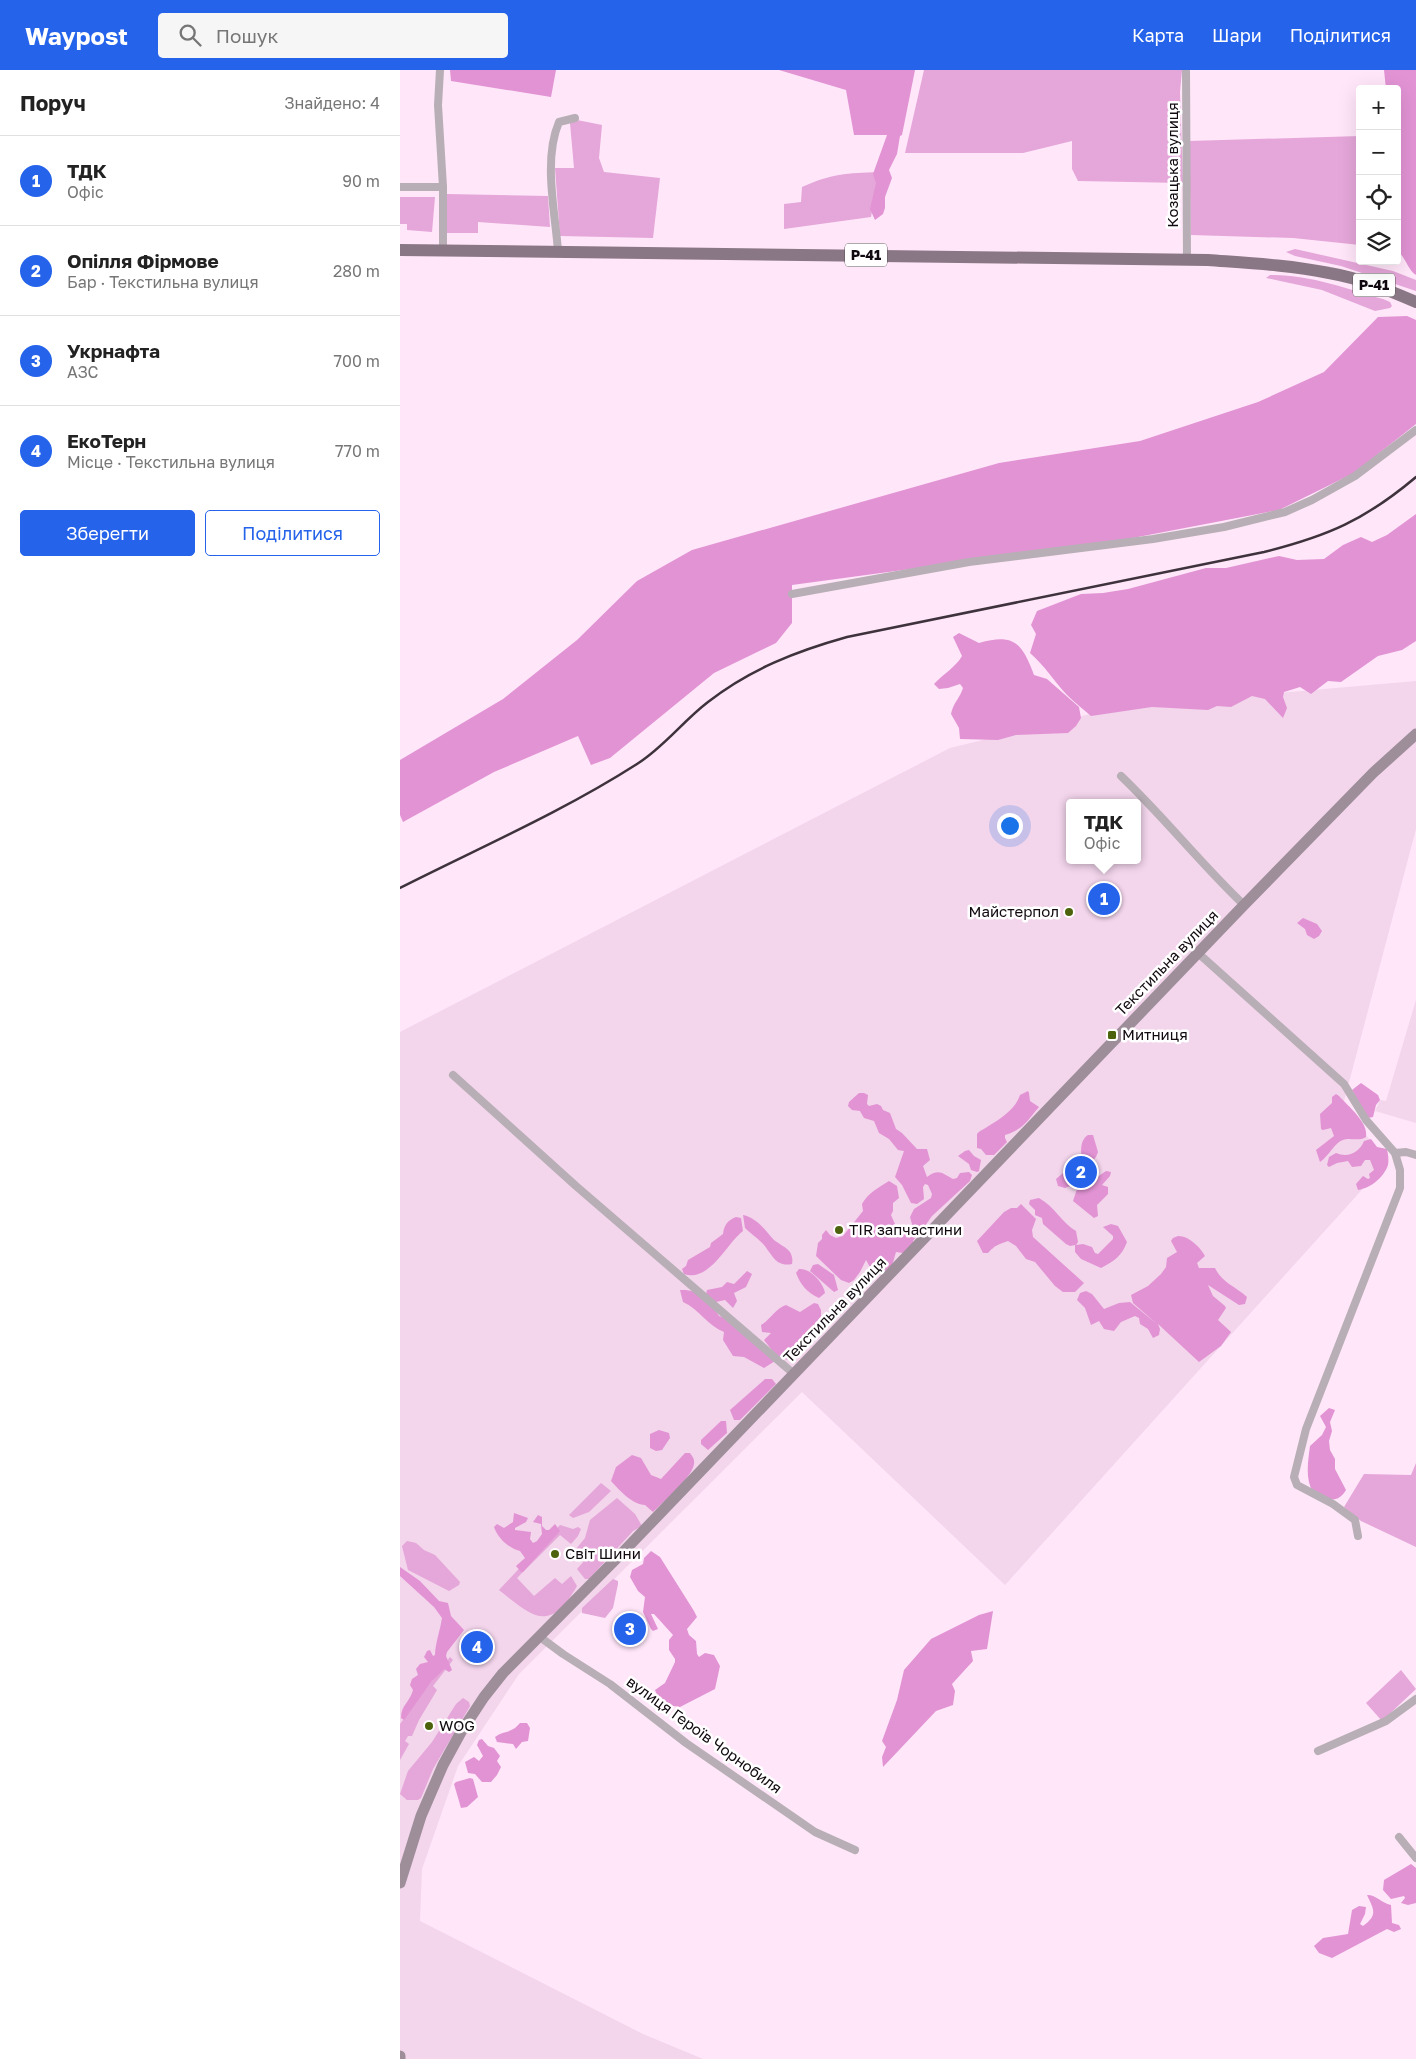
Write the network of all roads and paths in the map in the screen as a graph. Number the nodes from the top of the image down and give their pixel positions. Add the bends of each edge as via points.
1 (440, 70) edge
2 (1186, 70) edge
3 (575, 118) dead end
4 (400, 187) edge
5 (443, 187) junction
6 (400, 250) edge
7 (443, 250) junction
8 (558, 251) junction
9 (1187, 259) junction
10 (1416, 302) edge
11 (1416, 430) edge
12 (792, 594) dead end
13 (1416, 734) edge
14 (1121, 776) dead end
15 (1244, 905) junction
16 (1198, 953) junction
17 (454, 1075) dead end
18 (1395, 1153) junction
19 (1416, 1156) edge
20 (794, 1374) junction
21 (1358, 1536) dead end
22 (540, 1637) junction
23 (1416, 1699) edge
24 (1318, 1751) dead end
25 (1399, 1837) dead end
26 (855, 1850) dead end
27 (1416, 1858) edge
28 (400, 1883) edge

1 - 5 street via 438,105
2 - 9 street, Козацька вулиця
3 - 8 street via 559,122 551,163
4 - 5 street
5 - 7 street
6 - 7 main road, Р-41
7 - 8 main road, Р-41
8 - 9 main road, Р-41
9 - 10 main road, Р-41 via 1276,265 1330,273 1378,286
11 - 12 street via 1355,476 1285,512 1153,539 969,562
13 - 15 street, Текстильна вулиця via 1373,773
14 - 15 street
15 - 16 street, Текстильна вулиця
16 - 18 street via 1344,1084 1366,1120
16 - 20 street, Текстильна вулиця
17 - 20 street via 576,1186
18 - 19 street via 1406,1152
18 - 21 street via 1400,1170 1400,1188 1306,1429 1294,1477 1297,1485 1355,1520
20 - 22 street, Текстильна вулиця
22 - 26 street, вулиця Героїв Чорнобиля via 815,1832
22 - 28 street, Текстильна вулиця via 503,1673 461,1732 426,1802
23 - 24 street via 1386,1721
25 - 27 street

